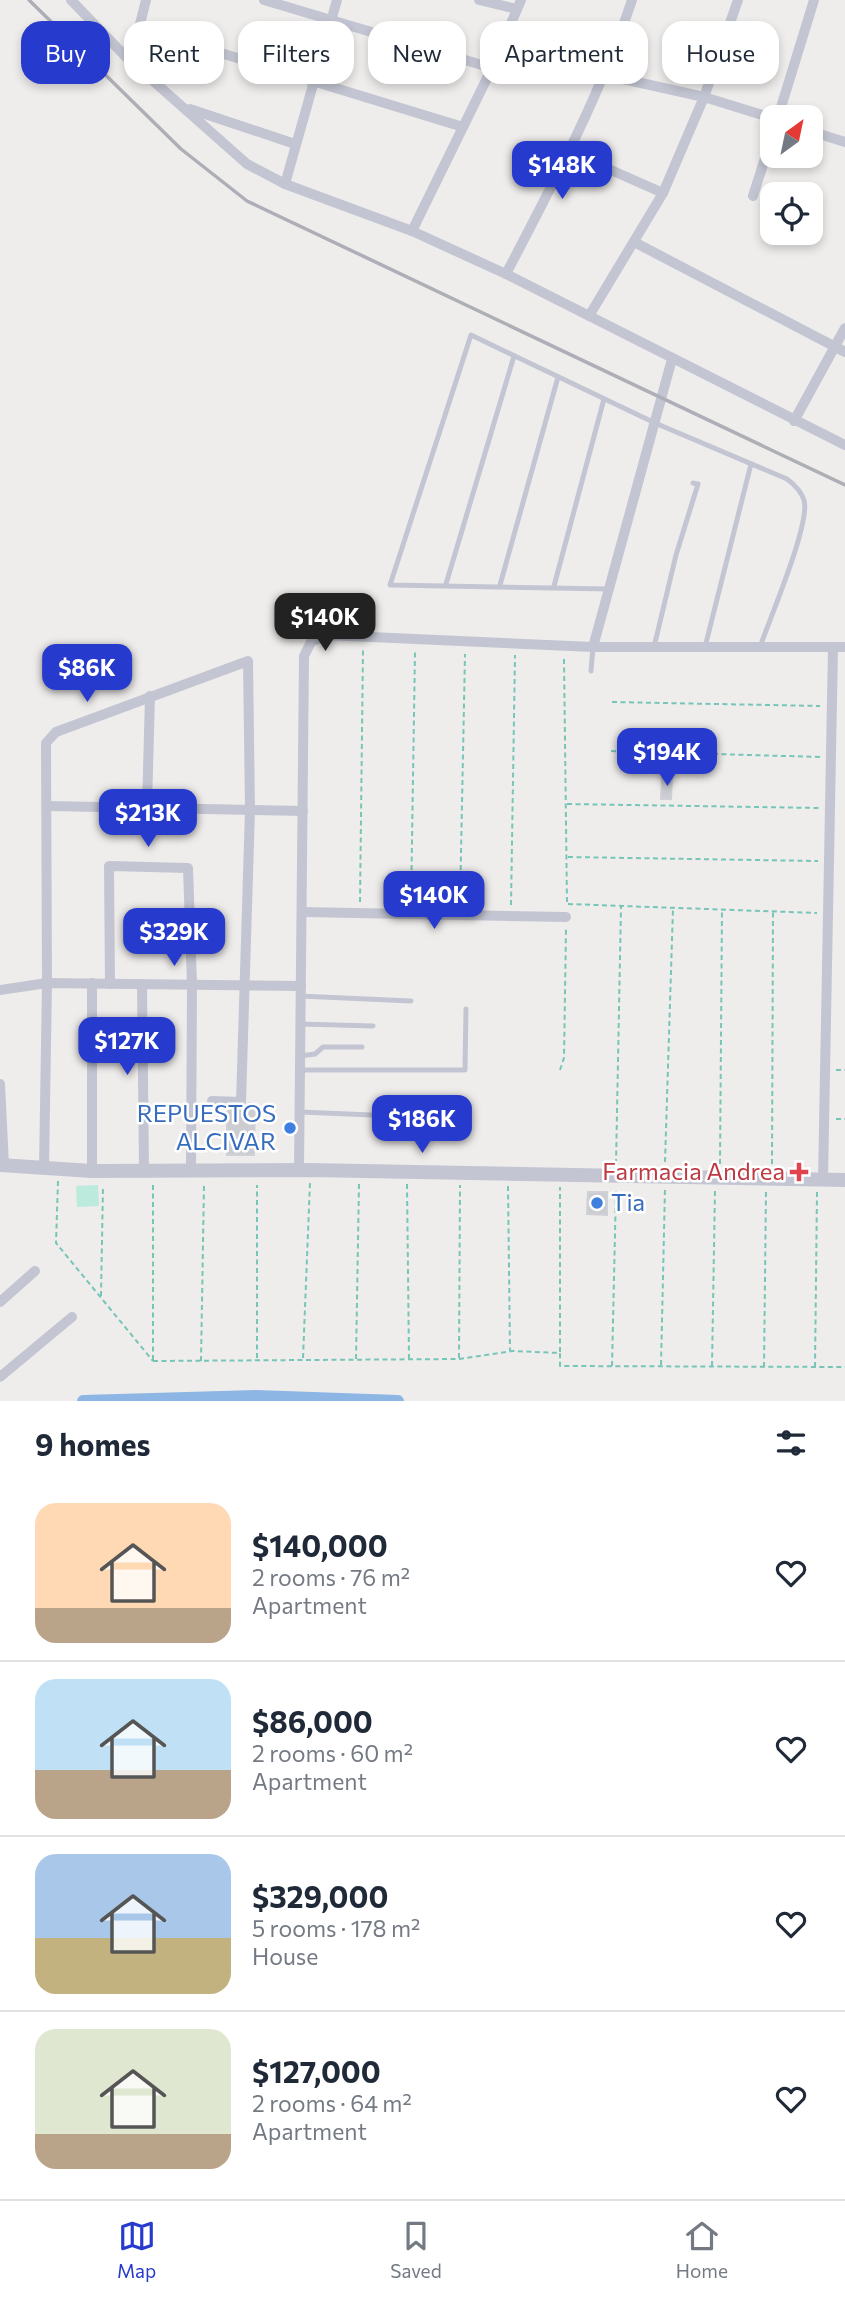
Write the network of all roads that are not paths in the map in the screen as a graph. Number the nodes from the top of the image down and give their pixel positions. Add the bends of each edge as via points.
1 (71, 0) edge
2 (146, 0) edge
3 (264, 0) edge
4 (337, 0) edge
5 (480, 0) edge
6 (632, 0) edge
7 (738, 0) edge
8 (814, 0) edge
9 (519, 5) edge
10 (331, 20) junction
11 (141, 21) edge
12 (624, 21) edge
13 (124, 55) edge
14 (480, 64) edge
15 (158, 84) edge
16 (311, 84) edge
17 (319, 84) edge
18 (484, 84) edge
19 (601, 84) edge
20 (646, 84) edge
21 (704, 97) junction
22 (782, 105) edge
23 (187, 108) junction
24 (760, 114) edge
25 (463, 127) junction
26 (823, 135) edge
27 (845, 142) edge
28 (295, 144) junction
29 (570, 152) junction
30 (762, 168) edge
31 (285, 184) junction
32 (663, 193) junction
33 (753, 195) dead end
34 (412, 231) junction
35 (634, 242) junction
36 (506, 274) junction
37 (589, 316) junction
38 (845, 328) edge
39 (840, 349) edge
40 (514, 356) junction
41 (672, 359) junction
42 (558, 377) junction
43 (604, 399) junction
44 (794, 421) junction
45 (655, 423) junction
46 (845, 445) edge
47 (751, 464) junction
48 (693, 483) dead end
49 (446, 584) junction
50 (500, 585) junction
51 (554, 586) junction
52 (609, 589) junction
53 (593, 647) junction
54 (760, 647) junction
55 (839, 647) edge
56 (654, 648) junction
57 (705, 648) junction
58 (592, 671) dead end
59 (150, 696) junction
60 (48, 806) junction
61 (147, 807) junction
62 (250, 810) junction
63 (303, 811) junction
64 (303, 912) junction
65 (566, 917) road end
66 (47, 983) junction
67 (92, 983) junction
68 (110, 984) junction
69 (142, 984) junction
70 (192, 984) junction
71 (244, 985) junction
72 (0, 990) edge
73 (300, 991) junction
74 (411, 1001) dead end
75 (466, 1009) dead end
76 (300, 1024) junction
77 (373, 1026) dead end
78 (362, 1047) dead end
79 (300, 1056) junction
80 (300, 1070) junction
81 (0, 1084) edge
82 (0, 1093) edge
83 (212, 1101) dead end
84 (300, 1112) junction
85 (444, 1118) dead end
86 (2, 1165) edge
87 (51, 1169) junction
88 (149, 1170) junction
89 (197, 1170) junction
90 (305, 1170) junction
91 (98, 1171) junction
92 (820, 1180) junction
93 (845, 1180) edge
94 (35, 1271) dead end
95 (0, 1302) edge
96 (72, 1317) dead end
97 (0, 1377) edge

1 - 13 street
2 - 11 street
3 - 10 street
4 - 10 street
5 - 9 street
6 - 12 street
7 - 21 street
8 - 22 street
10 - 14 street
15 - 23 street
16 - 28 street
17 - 25 street
18 - 25 street
19 - 29 street
20 - 21 street
21 - 24 street
21 - 32 street
23 - 28 street
23 - 31 street via 227,149
25 - 34 street
26 - 27 street
28 - 31 street
29 - 32 street
29 - 36 street
30 - 33 street
31 - 34 street
32 - 35 street
34 - 36 street
35 - 37 street
35 - 39 street
36 - 37 street
37 - 41 street
38 - 39 street
39 - 44 street
40 - 42 lane
40 - 49 lane
40 - 49 lane via 471,335 390,584
41 - 44 street
41 - 45 street
42 - 43 lane
42 - 50 lane
43 - 45 lane
43 - 51 lane
44 - 46 street
45 - 47 lane
45 - 52 street
47 - 54 lane via 788,479 805,502 802,528
47 - 57 lane
48 - 56 lane via 698,484
49 - 50 lane
50 - 51 lane
51 - 52 lane
52 - 53 street
53 - 56 street
53 - 58 lane
53 - 63 street via 326,635 311,642 304,656
54 - 55 street
54 - 57 street
55 - 92 street via 832,706
56 - 57 street
59 - 60 street via 49,737
59 - 61 street
59 - 62 street via 248,661
60 - 61 street
60 - 66 street
61 - 62 street
62 - 63 street
62 - 71 street
63 - 64 street
64 - 65 street
64 - 73 street
66 - 67 street
66 - 72 street
66 - 87 street
67 - 68 street
67 - 91 street
68 - 69 street
68 - 70 street via 107,869 112,864 188,868
69 - 70 street
69 - 88 street
70 - 71 street
70 - 89 street
71 - 73 street
71 - 83 street via 241,1102
73 - 74 lane
73 - 76 street
75 - 80 lane via 466,1070
76 - 77 lane
76 - 79 street
78 - 79 lane via 323,1047 315,1054
79 - 80 street
80 - 84 street
81 - 82 street
82 - 86 street
84 - 85 lane
84 - 90 street
86 - 87 street
87 - 91 street
88 - 89 street
88 - 91 street
89 - 90 street
90 - 92 street via 550,1171
92 - 93 street
94 - 95 street
96 - 97 street

